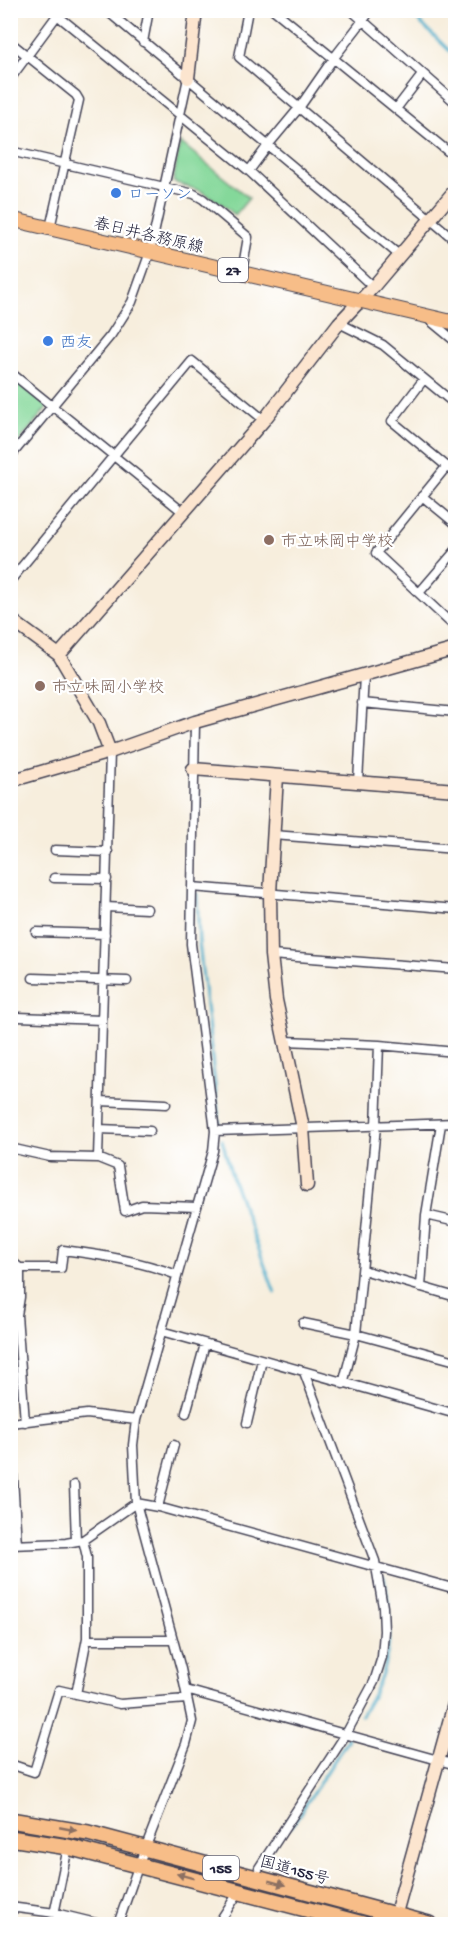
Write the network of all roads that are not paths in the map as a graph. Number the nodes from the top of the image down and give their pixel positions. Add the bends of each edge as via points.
1 (106, 10) edge
2 (149, 10) edge
3 (196, 10) edge
4 (248, 10) edge
5 (274, 10) edge
6 (351, 10) edge
7 (371, 10) edge
8 (59, 13) edge
9 (363, 21) junction
10 (10, 42) edge
11 (143, 42) junction
12 (28, 56) junction
13 (333, 59) junction
14 (422, 75) junction
15 (188, 78) junction
16 (10, 79) edge
17 (456, 103) edge
18 (299, 108) junction
19 (396, 109) junction
20 (179, 113) junction
21 (269, 144) junction
22 (10, 151) edge
23 (456, 158) edge
24 (64, 164) junction
25 (249, 171) junction
26 (163, 186) junction
27 (456, 189) edge
28 (10, 219) edge
29 (430, 220) junction
30 (50, 228) junction
31 (456, 241) edge
32 (150, 252) junction
33 (399, 255) junction
34 (242, 272) junction
35 (373, 287) junction
36 (360, 300) junction
37 (424, 316) junction
38 (339, 323) junction
39 (456, 323) edge
40 (456, 342) edge
41 (10, 372) edge
42 (424, 379) junction
43 (456, 405) edge
44 (52, 406) junction
45 (264, 420) junction
46 (114, 457) junction
47 (10, 458) edge
48 (447, 466) junction
49 (456, 474) edge
50 (422, 496) junction
51 (183, 512) junction
52 (456, 524) edge
53 (454, 557) edge
54 (10, 581) edge
55 (419, 593) junction
56 (10, 619) edge
57 (456, 628) edge
58 (456, 649) edge
59 (59, 655) junction
60 (364, 676) junction
61 (362, 703) junction
62 (456, 712) edge
63 (195, 722) junction
64 (110, 752) junction
65 (194, 769) junction
66 (277, 776) junction
67 (10, 781) edge
68 (358, 782) junction
69 (456, 790) edge
70 (273, 835) junction
71 (456, 849) edge
72 (55, 850) dead end
73 (108, 852) junction
74 (54, 878) dead end
75 (107, 879) junction
76 (192, 887) junction
77 (270, 892) junction
78 (106, 907) junction
79 (147, 909) dead end
80 (456, 909) edge
81 (36, 932) dead end
82 (105, 934) junction
83 (271, 955) junction
84 (456, 969) edge
85 (33, 978) dead end
86 (103, 980) junction
87 (128, 981) dead end
88 (18, 1017) dead end
89 (102, 1020) junction
90 (286, 1041) junction
91 (379, 1045) junction
92 (456, 1052) edge
93 (99, 1101) junction
94 (166, 1104) dead end
95 (456, 1123) edge
96 (441, 1124) junction
97 (376, 1126) junction
98 (303, 1128) junction
99 (99, 1129) junction
100 (150, 1131) dead end
101 (215, 1131) junction
102 (10, 1148) edge
103 (98, 1158) junction
104 (308, 1185) dead end
105 (197, 1207) junction
106 (426, 1215) junction
107 (456, 1222) edge
108 (10, 1260) edge
109 (20, 1268) junction
110 (363, 1270) junction
111 (177, 1275) junction
112 (421, 1287) junction
113 (456, 1297) edge
114 (303, 1323) dead end
115 (161, 1331) junction
116 (356, 1334) junction
117 (205, 1344) junction
118 (262, 1360) junction
119 (456, 1361) edge
120 (304, 1372) junction
121 (343, 1384) junction
122 (186, 1413) dead end
123 (456, 1414) edge
124 (136, 1420) junction
125 (25, 1422) junction
126 (247, 1423) dead end
127 (10, 1424) edge
128 (174, 1445) dead end
129 (74, 1485) dead end
130 (136, 1503) junction
131 (158, 1507) junction
132 (80, 1540) junction
133 (13, 1546) edge
134 (376, 1568) junction
135 (456, 1589) edge
136 (87, 1640) junction
137 (172, 1640) junction
138 (76, 1694) junction
139 (187, 1694) junction
140 (456, 1697) edge
141 (346, 1734) junction
142 (437, 1760) junction
143 (10, 1764) edge
144 (456, 1765) edge
145 (10, 1820) edge
146 (10, 1838) edge
147 (68, 1847) junction
148 (146, 1848) junction
149 (139, 1864) junction
150 (259, 1868) dead end
151 (240, 1890) junction
152 (10, 1907) edge
153 (55, 1913) junction
154 (394, 1920) edge
155 (52, 1924) edge
156 (100, 1924) edge
157 (118, 1924) edge
158 (218, 1924) edge
159 (363, 1924) edge
160 (429, 1924) edge

1 - 11 street
2 - 11 street
3 - 15 street
4 - 18 street via 239,57
5 - 13 street
6 - 9 street
7 - 9 street
8 - 12 street
8 - 20 street
9 - 13 street
9 - 14 street
10 - 12 street
11 - 15 street
12 - 16 street
12 - 24 street via 79,100
13 - 18 street
13 - 19 street
14 - 17 street
14 - 19 street
15 - 20 street
15 - 21 street
18 - 21 street
18 - 29 street
19 - 23 street
20 - 25 street
20 - 26 street
21 - 25 street
21 - 33 street
22 - 24 street
24 - 26 street
24 - 30 street
25 - 35 street
26 - 32 street
26 - 34 street via 203,199 247,236
27 - 29 street
28 - 30 main road, 春日井各務原線 / 27
29 - 31 street
29 - 33 street
30 - 32 main road, 春日井各務原線 / 27
32 - 34 main road, 春日井各務原線 / 27
32 - 44 street via 139,287 111,336
33 - 35 street
34 - 36 main road, 春日井各務原線 / 27
35 - 36 street
36 - 37 main road, 春日井各務原線 / 27
36 - 38 street
37 - 39 main road, 春日井各務原線 / 27
37 - 40 street
38 - 42 street via 383,345
38 - 45 street
41 - 44 street
42 - 43 street
42 - 48 street via 392,422
44 - 46 street
44 - 47 street
45 - 46 street via 192,361
45 - 51 street
46 - 51 street
46 - 54 street
48 - 49 street
48 - 50 street
50 - 52 street
50 - 55 street via 376,553
51 - 59 street
53 - 55 street
55 - 57 street
56 - 59 street
58 - 60 street
59 - 64 street via 99,723
60 - 61 street
60 - 63 street
61 - 62 street
61 - 68 street
63 - 64 street
63 - 65 street
64 - 67 street
64 - 73 street
65 - 66 street
65 - 76 street
66 - 68 street
66 - 70 street
68 - 69 street
70 - 71 street
70 - 77 street
72 - 73 street
73 - 75 street
74 - 75 street
75 - 78 street
76 - 77 street
76 - 101 street via 191,944
77 - 80 street
77 - 83 street
78 - 79 street
78 - 82 street
81 - 82 street
82 - 86 street
83 - 84 street
83 - 90 street
85 - 86 street
86 - 87 street
86 - 89 street
88 - 89 street
89 - 93 street
90 - 91 street
90 - 98 street
91 - 92 street
91 - 97 street
93 - 94 street
93 - 99 street
95 - 96 street
96 - 97 street
96 - 106 street
97 - 98 street
97 - 110 street
98 - 101 street
98 - 104 street
99 - 100 street
99 - 103 street
101 - 105 street
102 - 103 street via 50,1157
103 - 105 street via 118,1166 125,1211 141,1205
105 - 111 street
106 - 107 street
106 - 112 street
108 - 109 street
109 - 111 street via 62,1268 63,1250 128,1260
109 - 125 street via 17,1315
110 - 112 street
110 - 116 street
111 - 115 street
112 - 113 street
114 - 116 street
115 - 117 street
115 - 124 street
116 - 119 street
116 - 121 street
117 - 118 street
117 - 122 street
118 - 120 street
118 - 126 street
120 - 121 street
120 - 134 street
121 - 123 street
124 - 125 street via 87,1414
124 - 130 street
125 - 127 street
127 - 133 street
128 - 131 street
129 - 132 street
130 - 131 street
130 - 132 street
130 - 137 street
131 - 134 street
132 - 133 street
132 - 136 street via 87,1557
134 - 135 street
134 - 141 street via 383,1607 382,1657 374,1682
136 - 137 street
136 - 138 street
137 - 139 street
138 - 139 street via 120,1704
138 - 143 street via 59,1690 34,1772
139 - 141 street
139 - 148 street via 192,1721 186,1744
140 - 142 street
141 - 142 street
141 - 150 street
142 - 144 street
142 - 154 street
145 -> 148 highway, 国道155号 / 155
146 - 147 highway, 155
147 - 149 highway, 155
147 - 153 street
148 - 149 street
148 -> 154 highway, 国道155号 / 155
151 -> 149 highway, 155
149 - 157 street
151 - 158 street
151 - 159 highway, 155
152 - 153 street
153 - 155 street
153 - 156 street
154 - 160 highway, 国道155号 / 155

